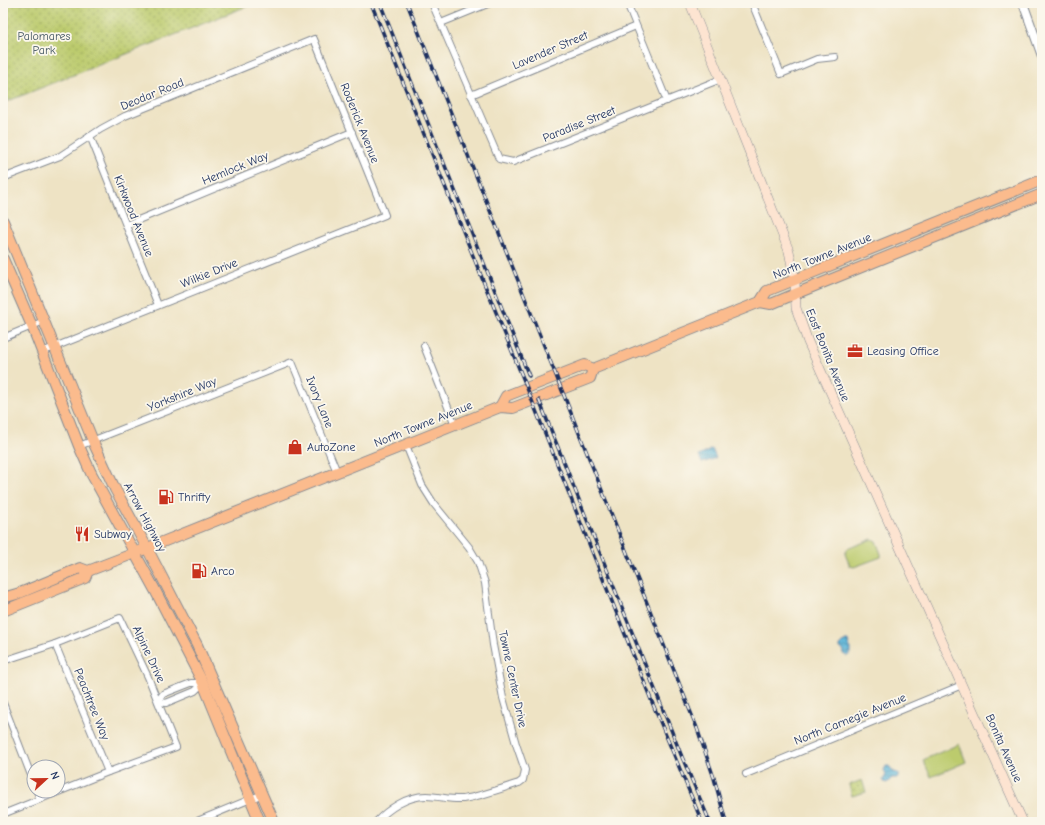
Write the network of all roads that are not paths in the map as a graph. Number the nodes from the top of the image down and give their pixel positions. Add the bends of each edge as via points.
1 (432, 3) edge
2 (490, 3) edge
3 (627, 3) edge
4 (690, 3) edge
5 (752, 3) edge
6 (1023, 3) edge
7 (441, 23) junction
8 (636, 26) junction
9 (314, 39) joint
10 (1042, 55) edge
11 (836, 57) dead end
12 (721, 79) junction
13 (471, 95) junction
14 (667, 101) junction
15 (352, 132) junction
16 (90, 136) junction
17 (3, 178) edge
18 (1042, 180) edge
19 (1042, 194) edge
20 (385, 215) joint
21 (3, 221) edge
22 (126, 225) junction
23 (3, 259) edge
24 (794, 281) junction
25 (795, 294) junction
26 (760, 302) junction
27 (158, 305) junction
28 (44, 321) junction
29 (32, 326) junction
30 (3, 338) edge
31 (424, 346) dead end
32 (55, 347) junction
33 (42, 352) junction
34 (292, 362) joint
35 (593, 369) junction
36 (500, 407) junction
37 (455, 425) junction
38 (93, 441) junction
39 (406, 445) junction
40 (79, 446) junction
41 (337, 472) junction
42 (147, 548) junction
43 (135, 553) junction
44 (88, 570) junction
45 (3, 598) edge
46 (3, 611) edge
47 (55, 644) junction
48 (3, 661) edge
49 (203, 683) junction
50 (962, 685) junction
51 (158, 700) junction
52 (3, 703) edge
53 (26, 762) edge
54 (108, 772) junction
55 (746, 774) dead end
56 (66, 789) edge
57 (263, 794) junction
58 (40, 799) edge
59 (251, 799) junction
60 (3, 814) edge
61 (195, 822) edge
62 (260, 822) edge
63 (274, 822) edge
64 (376, 822) edge
65 (1023, 822) edge

1 - 7 street
2 - 7 street
3 - 8 street
4 - 12 main road, East Bonita Avenue
5 - 11 street via 780,74 817,59
6 - 10 street
7 - 13 street
8 - 13 street, Lavender Street
8 - 14 street
9 - 15 street, Roderick Avenue
9 - 16 street, Deodar Road via 125,116
12 - 14 street, Paradise Street
12 - 24 main road, East Bonita Avenue via 790,251
13 - 14 street, Paradise Street via 499,159 513,162
15 - 20 street, Roderick Avenue
15 - 22 street, Hemlock Way
16 - 17 street, Deodar Road via 60,156
16 - 22 street, Kirkwood Avenue
18 - 24 main road, North Towne Avenue
19 - 25 main road
20 - 27 street, Wilkie Drive
21 - 28 main road, Arrow Highway
22 - 27 street, Kirkwood Avenue
23 - 29 main road
24 - 25 main road, East Bonita Avenue
24 - 26 main road, North Towne Avenue via 768,291
25 - 26 main road via 771,304
25 - 50 main road, East Bonita Avenue via 796,308 810,347
26 - 35 main road, North Towne Avenue
27 - 32 street, Wilkie Drive
28 - 29 street
28 - 32 main road, Arrow Highway
29 - 30 street
29 - 33 main road
31 - 37 street
32 - 33 street, Wilkie Drive
32 - 38 main road, Arrow Highway
33 - 40 main road
34 - 38 street, Yorkshire Way
34 - 41 street, Ivory Lane
35 - 36 main road, North Towne Avenue via 590,378 513,408
35 - 36 main road, North Towne Avenue via 584,366 506,396
36 - 37 main road, North Towne Avenue
37 - 39 main road, North Towne Avenue
38 - 40 street, Yorkshire Way
38 - 42 main road, Arrow Highway
39 - 41 main road, North Towne Avenue
39 - 64 street, Towne Center Drive via 422,485 469,547 486,583 493,645 503,698 525,770 523,780 519,783 477,796 456,799 426,796 411,799 393,806
40 - 43 main road
41 - 42 main road, North Towne Avenue
42 - 43 main road, North Towne Avenue
42 - 57 main road, Arrow Highway via 197,645
43 - 44 main road, North Towne Avenue
43 - 49 main road
44 - 45 main road, North Towne Avenue via 80,568
44 - 46 main road, North Towne Avenue via 85,578
47 - 48 street
47 - 51 street, Alpine Drive via 120,618
47 - 54 street, Peachtree Way
49 - 51 street, Alpine Drive via 191,683 163,694
49 - 51 street, Alpine Drive via 195,691 166,703
49 - 59 main road
50 - 55 street, North Carnegie Avenue
50 - 65 main road, Bonita Avenue
51 - 54 street, Alpine Drive via 176,747
52 - 53 street
54 - 56 street
57 - 59 street
57 - 63 main road, Arrow Highway
58 - 60 street
59 - 61 street
59 - 62 main road

